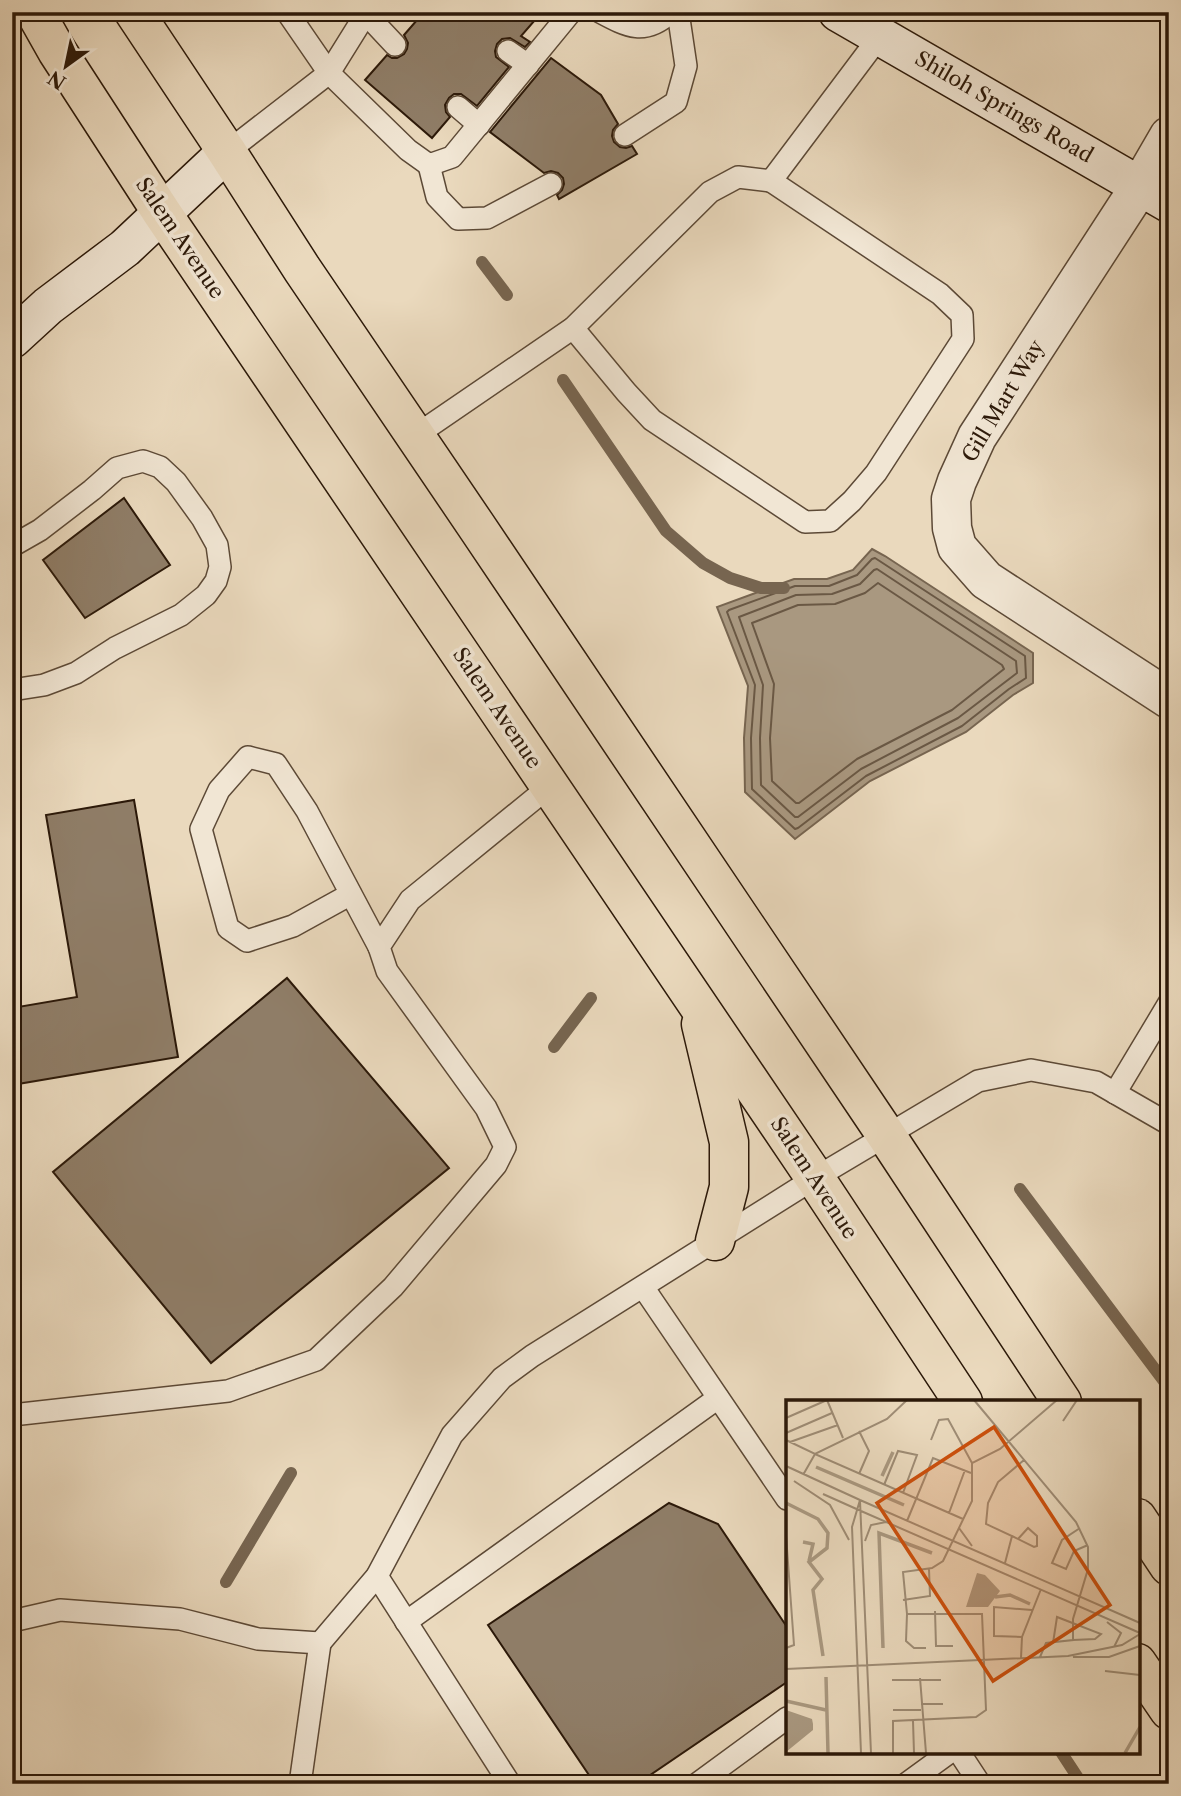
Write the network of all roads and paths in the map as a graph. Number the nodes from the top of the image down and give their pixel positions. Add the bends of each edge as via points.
1 (35, 12) edge
2 (134, 12) edge
3 (286, 12) edge
4 (571, 12) edge
5 (600, 12) edge
6 (671, 12) edge
7 (678, 12) edge
8 (838, 12) edge
9 (367, 13) edge
10 (880, 36) junction
11 (395, 45) dead end
12 (508, 51) dead end
13 (528, 65) junction
14 (329, 73) junction
15 (458, 107) dead end
16 (479, 125) junction
17 (625, 135) dead end
18 (1169, 136) edge
19 (227, 152) junction
20 (429, 165) junction
21 (771, 181) junction
22 (551, 184) dead end
23 (1154, 194) edge
24 (162, 213) junction
25 (573, 328) junction
26 (12, 340) edge
27 (415, 436) junction
28 (12, 546) edge
29 (12, 690) edge
30 (1169, 699) edge
31 (550, 786) junction
32 (351, 894) junction
33 (379, 947) junction
34 (696, 1001) junction
35 (1169, 1003) edge
36 (1115, 1093) junction
37 (1169, 1124) edge
38 (886, 1135) junction
39 (815, 1178) junction
40 (715, 1241) junction
41 (643, 1287) junction
42 (719, 1398) junction
43 (962, 1400) edge
44 (1061, 1400) edge
45 (12, 1415) edge
46 (786, 1498) edge
47 (1139, 1521) edge
48 (1169, 1566) edge
49 (377, 1576) junction
50 (12, 1621) edge
51 (406, 1622) junction
52 (320, 1643) junction
53 (1139, 1666) edge
54 (1169, 1710) edge
55 (786, 1719) edge
56 (947, 1754) edge
57 (959, 1754) edge
58 (300, 1784) edge
59 (510, 1784) edge
60 (697, 1784) edge
61 (906, 1784) edge
62 (980, 1784) edge

1 - 24 main road, Salem Avenue
2 - 19 main road
3 - 14 lane
4 - 13 lane
5 - 6 lane via 633,28 660,23
7 - 17 lane via 686,66 676,102
8 - 10 street, Shiloh Springs Road
9 - 11 lane
9 - 14 lane
10 - 21 lane
10 - 23 street, Shiloh Springs Road
12 - 13 lane
13 - 16 lane
14 - 19 lane
14 - 20 lane
15 - 16 lane
16 - 20 lane via 452,157
18 - 23 street, Gill Mart Way
19 - 24 street
19 - 27 main road
20 - 22 lane via 437,197 458,219 487,218
21 - 25 lane via 738,177 710,192
21 - 25 lane via 940,294 962,315 963,339 876,473 830,521 805,522 652,420
23 - 30 street, Gill Mart Way via 977,437 951,499 957,547 986,580
24 - 26 street
24 - 31 main road, Salem Avenue
25 - 27 lane
27 - 38 main road
28 - 29 lane via 40,530 117,468 143,461 160,467 176,482 217,545 220,567 206,595 181,615 76,673
31 - 33 lane via 410,900
31 - 34 main road, Salem Avenue
32 - 32 lane via 276,764 248,757 219,790 201,829 228,928 247,941 293,926
32 - 33 lane
33 - 45 lane via 387,971 486,1108 505,1147 496,1165 393,1287 316,1360 228,1391
34 - 39 main road, Salem Avenue
34 - 40 main road via 729,1142 729,1187
35 - 36 lane
36 - 37 lane
36 - 38 lane via 1096,1082 1031,1070 978,1081
38 - 39 lane
38 - 44 main road
39 - 40 lane
39 - 43 main road, Salem Avenue
40 - 41 lane
41 - 42 lane
41 - 49 lane via 502,1378 452,1435
42 - 46 lane
42 - 51 lane
47 - 48 main road
49 - 51 lane
49 - 52 lane
50 - 52 lane via 60,1611 180,1619 258,1639
51 - 59 lane
52 - 58 lane
53 - 54 main road
55 - 60 lane
56 - 61 lane
57 - 62 lane

